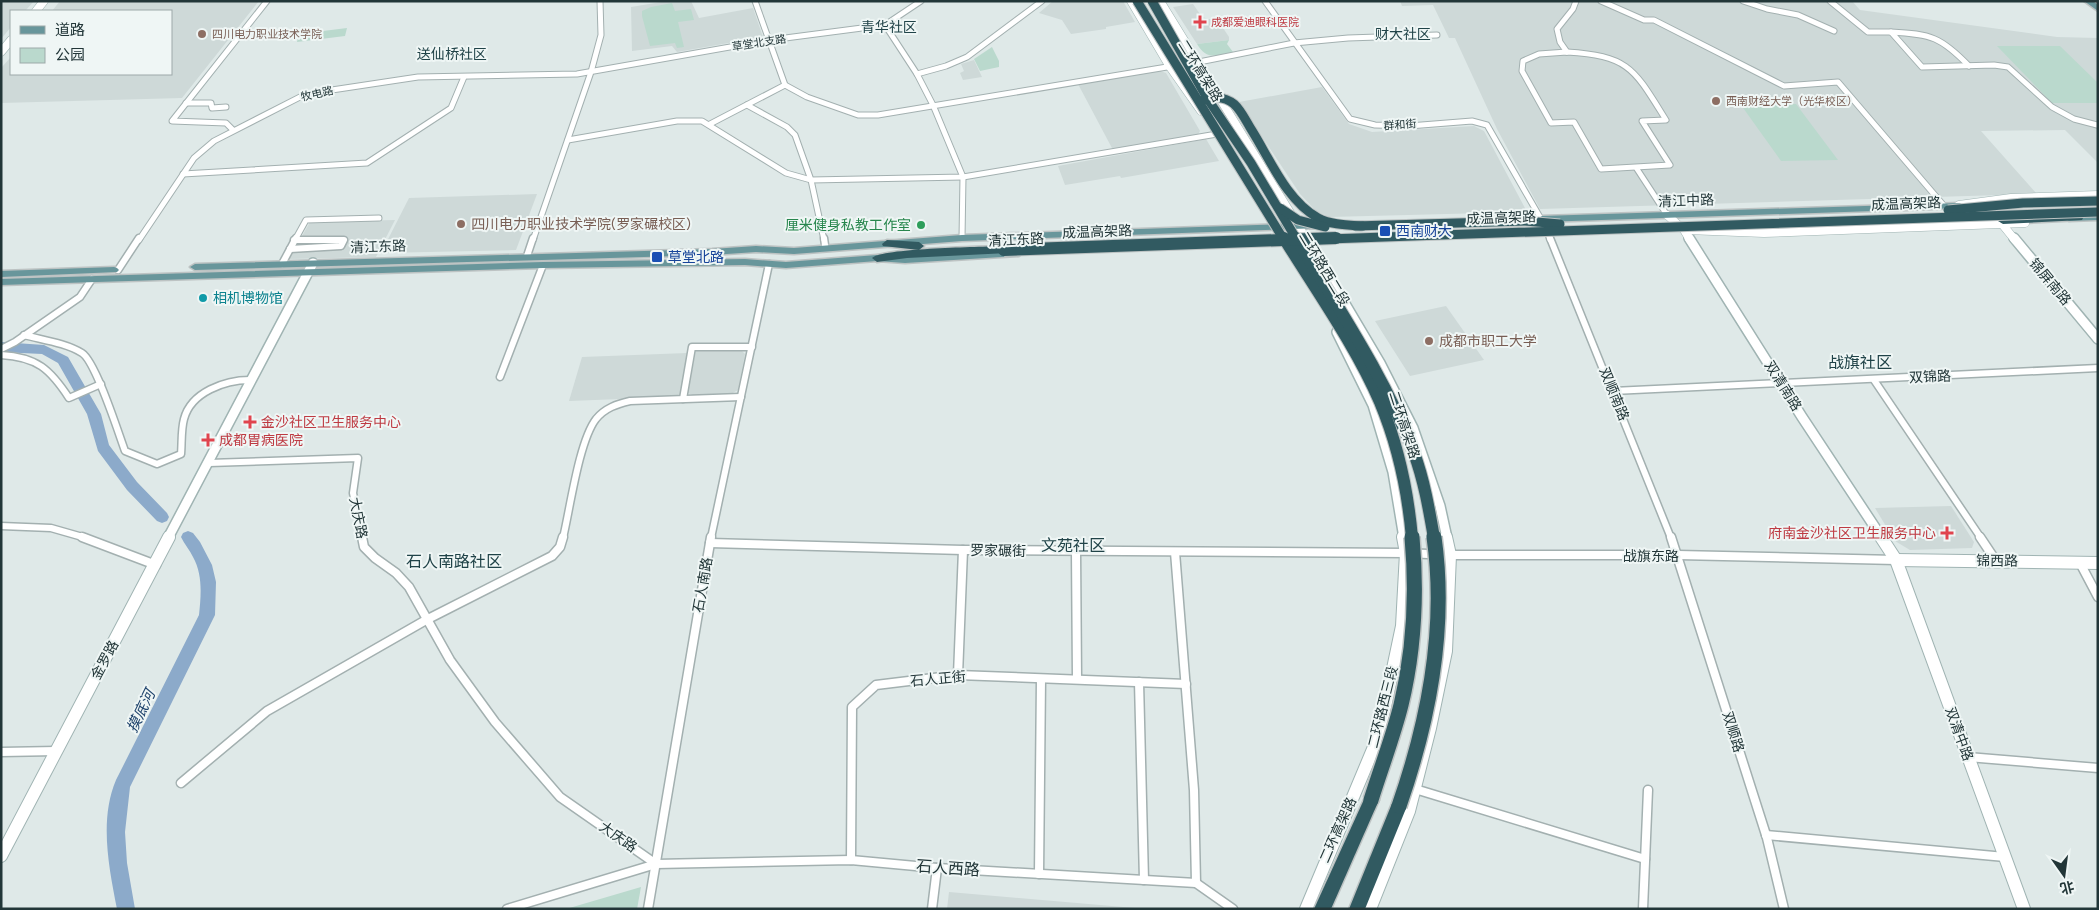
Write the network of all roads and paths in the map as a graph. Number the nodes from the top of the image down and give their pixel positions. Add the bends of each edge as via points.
1 (266, 1) edge
2 (600, 1) edge
3 (755, 1) edge
4 (921, 1) edge
5 (1042, 1) edge
6 (1131, 1) edge
7 (1137, 1) edge
8 (1152, 1) edge
9 (1160, 1) edge
10 (1265, 1) edge
11 (1576, 1) edge
12 (1601, 1) edge
13 (1743, 1) edge
14 (1830, 1) edge
15 (2088, 1) edge
16 (2098, 9) edge
17 (885, 25) junction
18 (1834, 31) dead end
19 (1891, 32) junction
20 (1437, 35) dead end
21 (770, 40) junction
22 (10, 41) edge
23 (1294, 43) junction
24 (1, 52) edge
25 (1568, 52) junction
26 (1197, 63) junction
27 (1969, 66) junction
28 (1170, 67) junction
29 (591, 72) junction
30 (917, 74) junction
31 (464, 77) junction
32 (785, 85) junction
33 (186, 103) junction
34 (748, 105) junction
35 (933, 105) junction
36 (226, 107) dead end
37 (710, 124) junction
38 (2097, 125) edge
39 (233, 130) junction
40 (1217, 134) junction
41 (568, 140) junction
42 (1636, 169) junction
43 (183, 174) junction
44 (963, 177) junction
45 (811, 180) junction
46 (2098, 195) edge
47 (2098, 203) edge
48 (1277, 206) junction
49 (1947, 208) junction
50 (2098, 212) edge
51 (1667, 215) junction
52 (2098, 217) edge
53 (379, 218) dead end
54 (2078, 218) junction
55 (1541, 219) junction
56 (2003, 223) junction
57 (1563, 224) junction
58 (1299, 226) junction
59 (1363, 226) junction
60 (1275, 227) junction
61 (1710, 227) junction
62 (1684, 230) junction
63 (1548, 234) junction
64 (962, 238) junction
65 (294, 240) junction
66 (1308, 241) junction
67 (1283, 242) junction
68 (887, 244) junction
69 (825, 245) junction
70 (840, 246) junction
71 (1004, 247) junction
72 (290, 248) junction
73 (756, 249) junction
74 (526, 256) junction
75 (876, 258) junction
76 (839, 260) junction
77 (745, 262) junction
78 (282, 264) junction
79 (543, 264) junction
80 (769, 264) junction
81 (310, 267) junction
82 (118, 270) junction
83 (1, 274) edge
84 (92, 279) junction
85 (1, 282) edge
86 (24, 335) junction
87 (2098, 339) edge
88 (752, 347) junction
89 (1, 349) edge
90 (1, 355) edge
91 (2098, 368) edge
92 (500, 377) dead end
93 (250, 380) junction
94 (1874, 380) junction
95 (100, 384) junction
96 (1782, 384) junction
97 (1613, 391) junction
98 (741, 397) junction
99 (683, 398) junction
100 (209, 463) junction
101 (1, 526) edge
102 (710, 543) junction
103 (964, 550) junction
104 (1076, 551) junction
105 (1175, 552) junction
106 (1406, 553) junction
107 (1450, 555) junction
108 (1678, 556) junction
109 (1896, 560) junction
110 (1996, 561) junction
111 (2080, 563) junction
112 (2098, 563) edge
113 (156, 565) junction
114 (2098, 597) edge
115 (426, 620) junction
116 (958, 675) junction
117 (1041, 679) junction
118 (1077, 679) junction
119 (1139, 682) junction
120 (1186, 684) junction
121 (57, 750) junction
122 (1, 752) edge
123 (1968, 757) junction
124 (2098, 768) edge
125 (181, 783) dead end
126 (1415, 789) junction
127 (1648, 790) dead end
128 (1766, 835) junction
129 (1, 856) edge
130 (2005, 857) junction
131 (1645, 859) junction
132 (851, 860) junction
133 (656, 864) junction
134 (938, 868) junction
135 (1038, 874) junction
136 (1144, 880) junction
137 (1196, 884) junction
138 (507, 909) edge
139 (648, 909) edge
140 (932, 909) edge
141 (1233, 909) edge
142 (1306, 909) edge
143 (1322, 909) edge
144 (1357, 909) edge
145 (1370, 909) edge
146 (1643, 909) edge
147 (1784, 909) edge
148 (2024, 909) edge

1 - 33 street
2 - 29 street via 601,36
3 - 21 street
4 - 17 street, 草堂北支路
5 - 30 street via 967,57
6 - 28 main road, 二环路西二段
7 - 60 highway, 二环高架路, bridge
8 - 48 highway, 二环高架路, bridge via 1208,99
9 - 26 main road, 二环路西二段
10 - 23 street, 群和街
11 - 25 street via 1557,28
12 - 49 street via 1644,20 1654,20 1778,84 1838,82
13 - 18 street via 1798,15
14 - 19 street via 1868,32
15 - 16 main road
17 - 21 street, 草堂北支路
17 - 30 street
19 - 27 street via 1933,35
19 - 27 street via 1922,67
20 - 23 street
21 - 29 street, 草堂北支路
21 - 32 street
22 - 24 main road
23 - 26 street
23 - 55 street, 群和街 via 1350,119 1357,123 1373,127 1472,121 1487,125
25 - 42 street via 1540,54 1523,61 1522,70 1551,123 1574,122 1601,169
25 - 42 street via 1595,53 1627,65 1666,120 1642,120 1670,165
26 - 28 street
26 - 58 main road, 二环路西二段
27 - 38 street via 2008,67 2052,108 2074,119
28 - 35 street
28 - 40 main road, 二环路西二段
29 - 31 street, 牧电路
29 - 41 street
30 - 35 street
31 - 39 street, 牧电路 via 418,77 312,93
31 - 43 street via 451,108 445,114 367,163
32 - 34 street
32 - 35 street via 807,97 858,115 878,115
33 - 36 street via 212,103 212,108
33 - 39 street via 172,121 226,122
34 - 37 street
34 - 45 street via 795,135
35 - 44 street
37 - 41 street via 694,120 677,121
37 - 45 street via 786,173
39 - 43 street, 牧电路 via 194,158
40 - 44 street
40 - 60 main road, 二环路西二段
41 - 74 street
42 - 51 street
43 - 82 street, 牧电路
44 - 45 street
44 - 64 street
45 - 69 street
46 - 49 main road via 2010,198
47 - 49 highway, 成温高架路, bridge
48 - 59 highway, bridge via 1298,220 1313,225
48 - 144 highway, 二环高架路, bridge via 1391,401 1423,481 1435,534 1438,606 1432,675 1420,736 1406,787
49 - 51 main road, 清江中路
49 - 57 highway, 成温高架路
50 - 61 highway, 成温高架路, bridge
51 - 55 main road, 清江中路
51 - 62 main road, 双清南路
52 - 54 main road, 清江中路
53 - 65 street via 306,220
54 - 56 highway
54 - 62 main road, 清江中路
55 - 58 main road, 清江中路
56 - 61 highway, bridge
56 - 62 main road, 清江中路 via 1764,233
56 - 87 main road, 锦屏南路
57 - 59 highway, bridge via 1525,221
57 - 71 highway, 成温高架路, bridge
58 - 60 main road, 清江中路
58 - 66 main road, 二环路西二段
59 - 60 highway, bridge via 1328,222 1308,211 1292,193 1234,104 1219,97 1203,99 1198,106 1200,116 1240,182
60 - 64 main road, 清江东路
60 - 67 main road, 二环路西二段
60 - 143 highway, 二环高架路, bridge via 1374,389 1396,447 1414,550 1414,619 1401,705 1371,800
61 - 71 highway, 成温高架路, bridge
62 - 63 main road, 清江中路
62 - 96 main road, 双清南路
63 - 66 main road, 清江中路
63 - 97 street, 双顺南路
64 - 68 main road, 清江东路
65 - 72 street
65 - 72 street via 344,240 341,246
66 - 67 main road, 清江中路
66 - 107 main road, 二环路西二段 via 1380,363 1413,428 1440,506
67 - 75 main road, 清江东路 via 905,260
67 - 106 main road, 二环路西二段 via 1314,291 1373,405 1393,472
68 - 70 main road, 清江东路
68 - 71 highway, 成温高架路
69 - 70 main road, 清江东路
69 - 73 main road, 清江东路 via 774,245
70 - 73 main road, 清江东路 via 794,251
71 - 75 highway, 成温高架路
72 - 78 street
73 - 74 main road, 清江东路
74 - 81 main road, 清江东路
75 - 76 main road, 清江东路
76 - 77 main road, 清江东路 via 789,257
76 - 80 main road, 清江东路
77 - 79 main road, 清江东路
77 - 80 main road, 清江东路
78 - 81 main road, 清江东路
78 - 82 main road, 清江东路
79 - 81 main road, 清江东路
79 - 92 street
80 - 88 street, 石人南路
81 - 84 main road, 清江东路
81 - 93 main road
82 - 83 main road, 清江东路
84 - 85 main road, 清江东路
84 - 86 street via 80,297
86 - 89 street
86 - 95 street via 84,354
88 - 98 street, 石人南路
88 - 99 street via 692,347
90 - 95 street via 24,357 40,363 55,376 69,398
91 - 94 street, 双锦路
93 - 95 street via 236,379 202,394 184,416 181,454 157,464 125,451
93 - 100 main road
94 - 96 street, 双锦路
94 - 110 street
96 - 97 street, 双锦路
96 - 109 main road, 双清南路
97 - 108 street, 双顺南路
98 - 99 street
98 - 102 street, 石人南路
99 - 115 street via 619,403 597,416 585,440 560,547 552,556
100 - 113 main road, 金罗路
100 - 115 street, 大庆路 via 358,458 353,493 364,547 409,586
101 - 113 street via 51,528
102 - 103 street, 罗家碾街
102 - 133 street, 石人南路
103 - 104 street, 罗家碾街
103 - 116 street
104 - 105 street, 罗家碾街
104 - 118 street
105 - 106 street, 罗家碾街
105 - 120 street
106 - 107 street, 战旗东路
106 - 142 main road, 二环路西三段 via 1402,626 1379,735
107 - 108 street, 战旗东路
107 - 126 main road via 1446,651
108 - 109 street, 战旗东路
108 - 128 street, 双顺路
109 - 110 main road, 锦西路
109 - 123 main road, 双清中路
110 - 111 main road, 锦西路
111 - 112 main road, 锦西路
111 - 114 street
113 - 121 main road, 金罗路
115 - 125 street via 267,711
115 - 133 street, 大庆路 via 450,660 495,722 560,797
116 - 117 street, 石人正街
116 - 132 street, 石人正街 via 876,685 852,707
117 - 118 street, 石人正街
117 - 135 street
118 - 119 street, 石人正街
119 - 120 street, 石人正街
119 - 136 street
120 - 137 street via 1194,790
121 - 122 street
121 - 129 main road, 金罗路
123 - 124 street
123 - 130 main road, 双清中路
126 - 131 street
126 - 145 main road
127 - 131 street
128 - 130 street
128 - 147 street, 双顺路
130 - 148 main road, 双清中路
131 - 146 street
132 - 133 street, 石人西路
132 - 134 street, 石人西路
133 - 138 street, 石人西路
133 - 139 street, 石人南路
134 - 135 street, 石人西路
134 - 140 street
135 - 136 street, 石人西路
136 - 137 street, 石人西路
137 - 141 street, 石人西路

